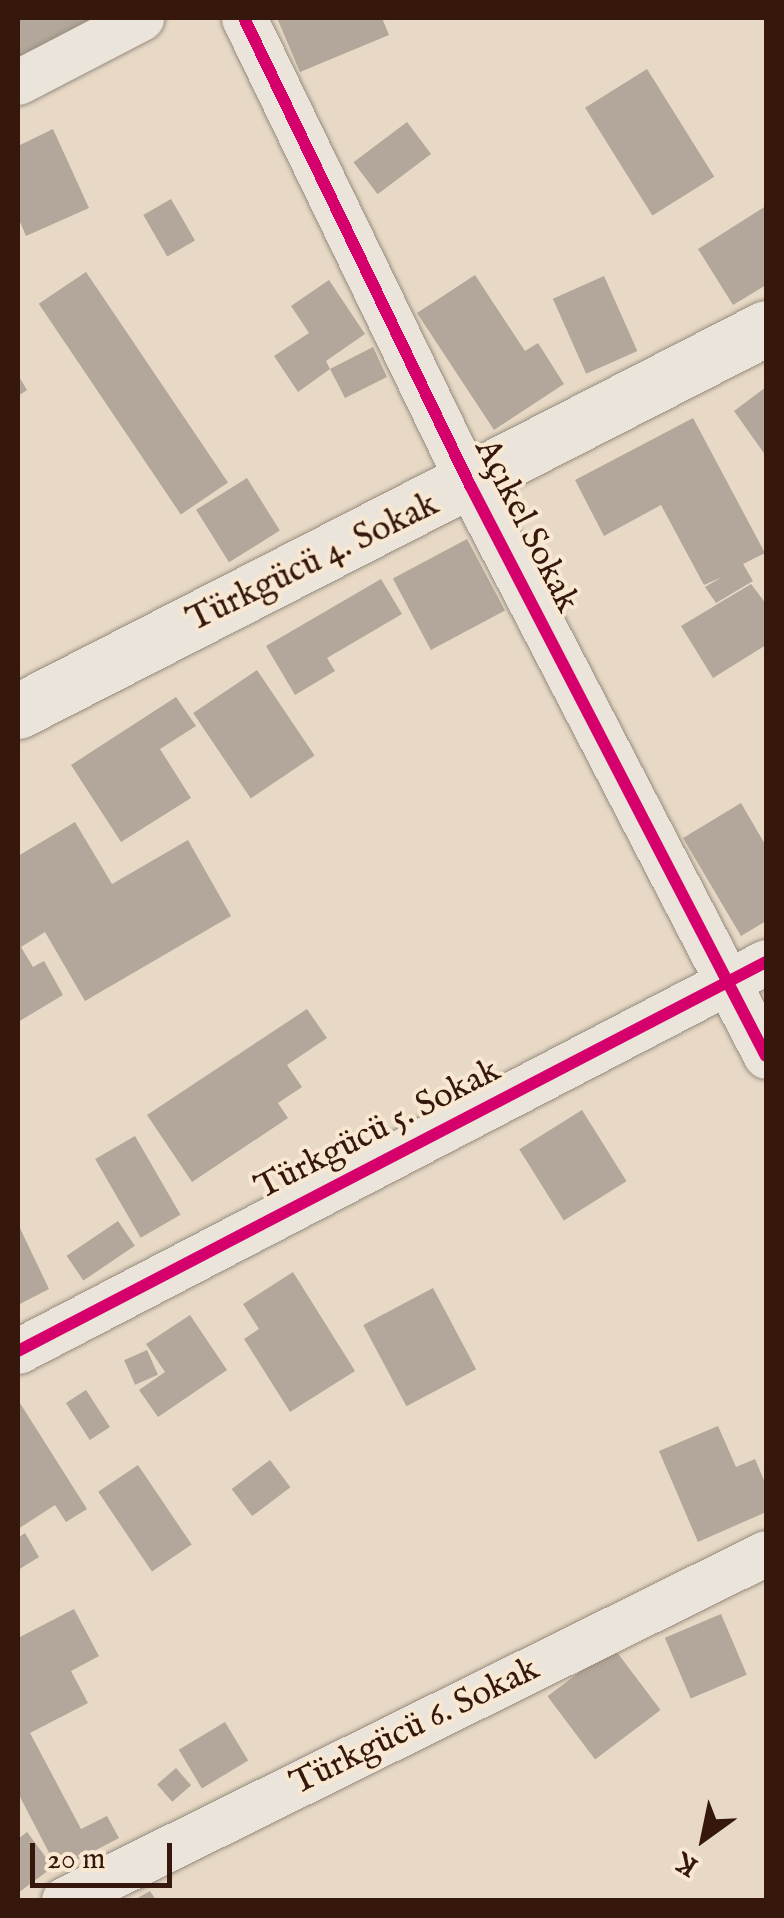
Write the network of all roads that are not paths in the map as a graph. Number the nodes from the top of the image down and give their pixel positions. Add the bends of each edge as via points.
1 (141, 18) edge
2 (244, 18) edge
3 (18, 82) edge
4 (766, 328) edge
5 (470, 485) junction
6 (18, 712) edge
7 (748, 972) edge
8 (766, 1056) edge
9 (18, 1352) edge
10 (766, 1552) edge
11 (64, 1900) edge

1 - 3 street
2 - 5 street, Açıkel Sokak
4 - 5 main road, Türkgücü 4. Sokak
5 - 6 main road, Türkgücü 4. Sokak
5 - 7 street, Açıkel Sokak
7 - 8 street, Açıkel Sokak
7 - 9 street, Türkgücü 5. Sokak
10 - 11 street, Türkgücü 6. Sokak

